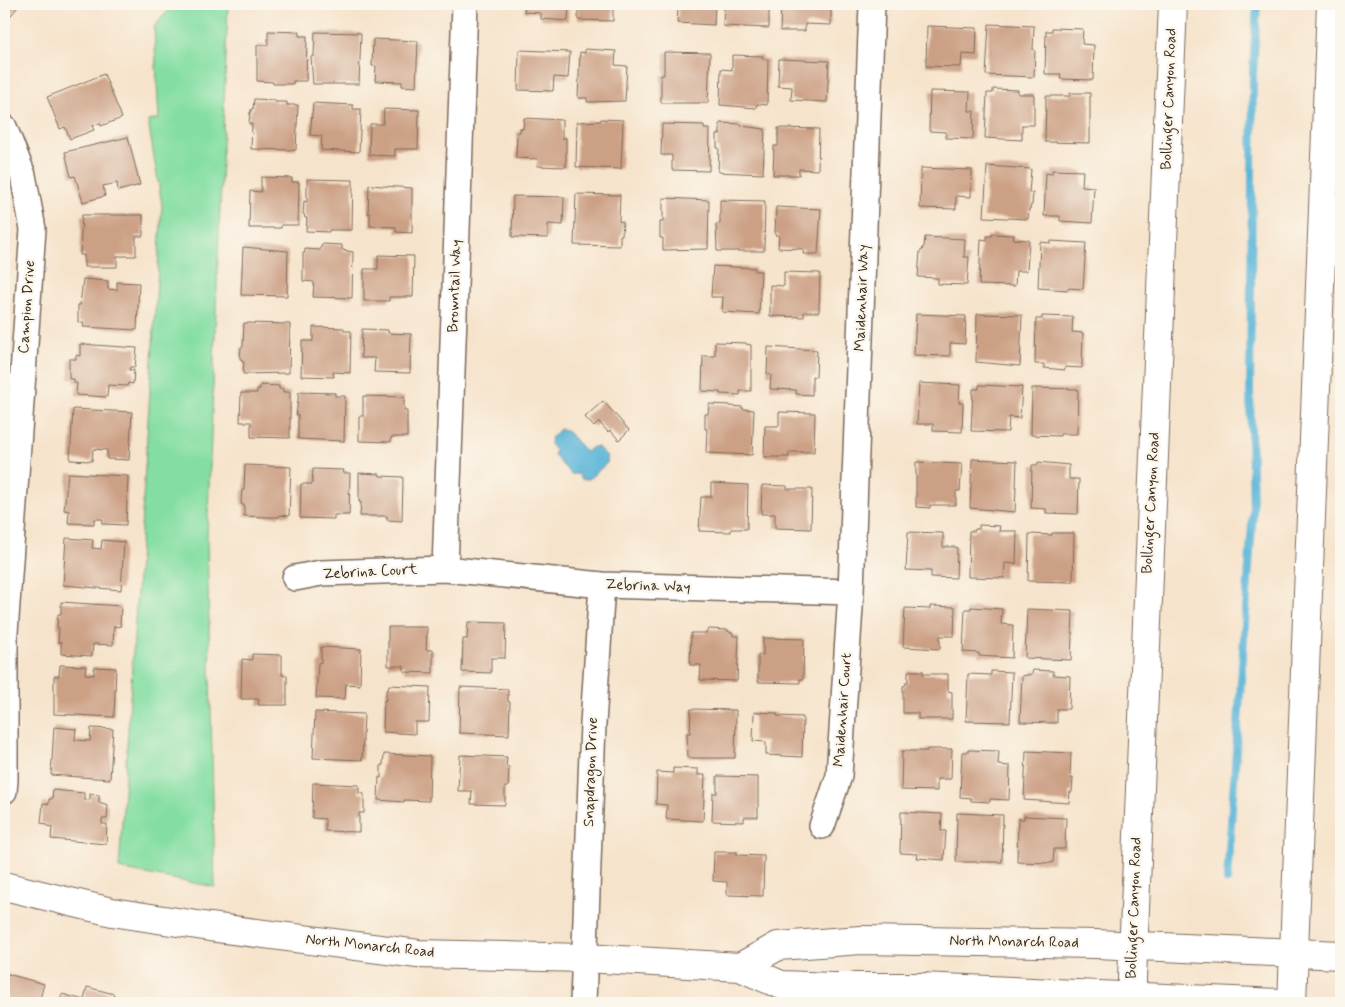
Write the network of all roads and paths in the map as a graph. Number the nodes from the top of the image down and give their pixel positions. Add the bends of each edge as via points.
1 (465, 4) edge
2 (872, 4) edge
3 (1173, 4) edge
4 (1331, 4) edge
5 (4, 127) edge
6 (446, 568) junction
7 (295, 578) dead end
8 (602, 585) junction
9 (851, 592) junction
10 (4, 633) edge
11 (4, 791) edge
12 (822, 826) dead end
13 (4, 886) edge
14 (1132, 946) junction
15 (1294, 952) junction
16 (1341, 954) edge
17 (585, 958) junction
18 (740, 967) junction
19 (1131, 1000) edge
20 (583, 1003) edge
21 (1279, 1003) edge
22 (1292, 1003) edge

1 - 6 street, Browntail Way
2 - 9 street, Maidenhair Way
3 - 14 main road, Bollinger Canyon Road
4 - 15 main road
5 - 10 street, Campion Drive via 23,175 33,229
6 - 7 street, Zebrina Court via 321,573
6 - 8 street, Zebrina Way
8 - 9 street, Zebrina Way
8 - 17 street, Snapdragon Drive via 593,724
9 - 12 street, Maidenhair Court via 839,776
10 - 11 street, Campion Drive
13 - 17 main road, North Monarch Road via 122,913 409,952
14 - 15 main road, North Monarch Road
14 - 18 main road, North Monarch Road via 861,940 778,946
14 - 19 main road, Bollinger Canyon Road
15 - 16 main road, North Monarch Road
15 - 22 main road
17 - 18 main road, North Monarch Road
17 - 20 street, Snapdragon Drive
18 - 19 main road, North Monarch Road via 781,984 920,987
19 - 21 main road, North Monarch Road

